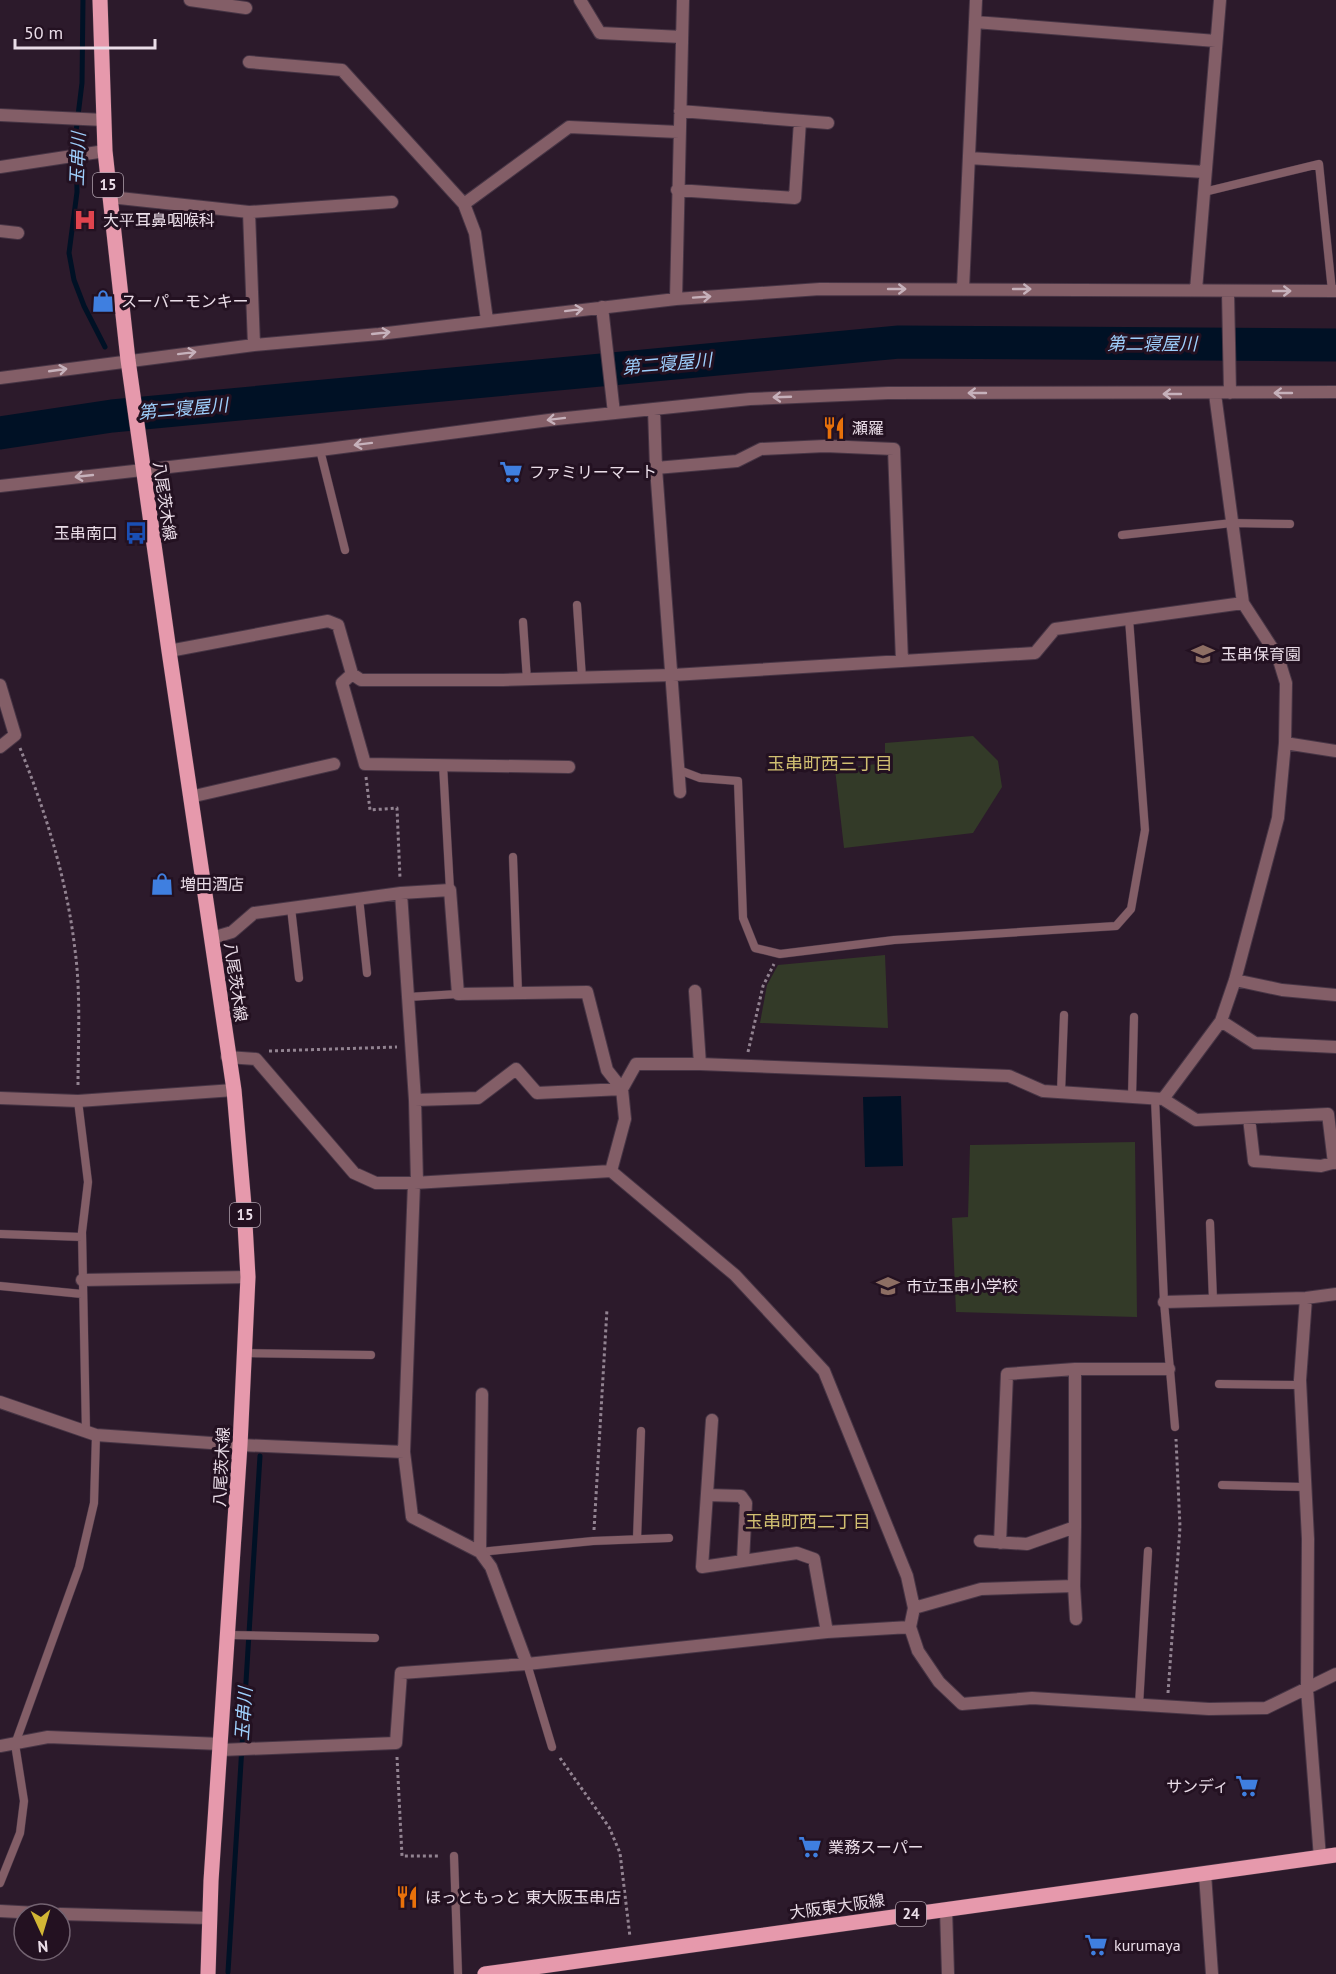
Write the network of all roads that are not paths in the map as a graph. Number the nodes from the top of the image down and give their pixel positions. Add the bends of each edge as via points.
1 (100, 0) edge
2 (190, 0) edge
3 (580, 0) edge
4 (683, 0) edge
5 (976, 0) edge
6 (1220, 0) edge
7 (246, 8) dead end
8 (975, 22) junction
9 (682, 37) junction
10 (1216, 41) junction
11 (249, 62) dead end
12 (680, 111) junction
13 (0, 115) edge
14 (104, 120) junction
15 (800, 121) junction
16 (828, 123) dead end
17 (679, 132) junction
18 (97, 152) junction
19 (969, 158) junction
20 (0, 166) edge
21 (1205, 172) junction
22 (677, 190) junction
23 (1204, 192) junction
24 (110, 197) junction
25 (392, 202) dead end
26 (464, 204) junction
27 (249, 212) junction
28 (0, 231) edge
29 (18, 233) dead end
30 (963, 289) junction
31 (1196, 290) junction
32 (1334, 291) edge
33 (1228, 292) junction
34 (676, 298) junction
35 (602, 307) junction
36 (487, 320) junction
37 (254, 345) junction
38 (129, 364) junction
39 (0, 378) edge
40 (1336, 392) edge
41 (1230, 393) junction
42 (1215, 394) junction
43 (654, 409) junction
44 (614, 413) junction
45 (320, 450) junction
46 (142, 466) junction
47 (656, 468) junction
48 (0, 486) edge
49 (1232, 523) junction
50 (1290, 524) dead end
51 (1122, 535) dead end
52 (345, 550) dead end
53 (1243, 603) junction
54 (577, 605) dead end
55 (1129, 619) junction
56 (523, 622) dead end
57 (169, 651) junction
58 (902, 661) junction
59 (352, 674) junction
60 (673, 675) junction
61 (582, 678) junction
62 (527, 680) junction
63 (0, 685) edge
64 (1285, 743) junction
65 (0, 747) edge
66 (1336, 751) edge
67 (334, 764) dead end
68 (443, 765) junction
69 (569, 767) dead end
70 (679, 771) junction
71 (680, 792) dead end
72 (190, 796) junction
73 (513, 857) dead end
74 (450, 890) junction
75 (401, 893) junction
76 (359, 898) junction
77 (291, 908) junction
78 (212, 938) junction
79 (367, 973) dead end
80 (299, 978) dead end
81 (1235, 980) junction
82 (695, 991) dead end
83 (518, 993) junction
84 (458, 994) junction
85 (1336, 995) edge
86 (408, 997) junction
87 (1064, 1015) dead end
88 (1134, 1017) dead end
89 (1221, 1021) junction
90 (1336, 1047) edge
91 (227, 1056) junction
92 (700, 1064) junction
93 (622, 1089) junction
94 (234, 1090) junction
95 (1061, 1092) junction
96 (1132, 1097) junction
97 (0, 1098) edge
98 (1159, 1099) junction
99 (416, 1100) junction
100 (78, 1101) junction
101 (1249, 1118) junction
102 (1335, 1162) edge
103 (611, 1171) junction
104 (416, 1183) junction
105 (1210, 1223) dead end
106 (0, 1234) edge
107 (82, 1237) junction
108 (248, 1277) junction
109 (82, 1280) junction
110 (0, 1286) edge
111 (82, 1294) junction
112 (1336, 1294) edge
113 (1306, 1298) junction
114 (1213, 1300) junction
115 (1164, 1302) junction
116 (244, 1353) junction
117 (371, 1355) dead end
118 (1075, 1369) junction
119 (1169, 1369) junction
120 (1219, 1384) dead end
121 (1300, 1385) junction
122 (482, 1394) dead end
123 (0, 1402) edge
124 (712, 1420) dead end
125 (1175, 1427) road end
126 (641, 1431) dead end
127 (91, 1434) junction
128 (240, 1445) junction
129 (404, 1452) junction
130 (1222, 1485) dead end
131 (1305, 1487) junction
132 (707, 1496) junction
133 (1075, 1527) junction
134 (669, 1538) dead end
135 (637, 1539) junction
136 (980, 1541) dead end
137 (1000, 1543) junction
138 (1148, 1551) dead end
139 (480, 1552) junction
140 (743, 1561) junction
141 (1074, 1586) junction
142 (914, 1608) junction
143 (1076, 1619) dead end
144 (910, 1627) junction
145 (827, 1632) junction
146 (228, 1635) junction
147 (375, 1638) dead end
148 (527, 1664) junction
149 (1336, 1674) edge
150 (1307, 1689) junction
151 (1139, 1705) junction
152 (15, 1744) junction
153 (0, 1746) edge
154 (221, 1747) junction
155 (552, 1747) road end
156 (1336, 1855) edge
157 (454, 1856) road end
158 (1320, 1857) junction
159 (1205, 1874) junction
160 (0, 1883) edge
161 (946, 1909) junction
162 (72, 1914) edge
163 (209, 1918) junction
164 (208, 1974) edge
165 (458, 1974) edge
166 (485, 1974) edge
167 (948, 1974) edge
168 (1212, 1974) edge

1 - 14 main road, 八尾茨木線 / 15
2 - 7 street
3 - 9 street via 600,33
4 - 9 street
5 - 8 street
6 - 10 street
8 - 10 street
8 - 19 street
9 - 12 street
10 - 21 street
11 - 26 street via 342,70
12 - 15 street
12 - 17 street
13 - 14 street
14 - 18 main road, 八尾茨木線 / 15
15 - 16 street
15 - 22 street via 795,198
17 - 22 street
17 - 26 street via 569,127
18 - 20 street
18 - 24 main road, 八尾茨木線 / 15
19 - 21 street
19 - 30 street
21 - 23 street
22 - 34 street
23 - 31 street
23 - 32 lane via 1319,164
24 - 27 street
24 - 38 main road, 八尾茨木線 / 15
25 - 27 street
26 - 36 street via 474,233
27 - 37 street
28 - 29 street
30 -> 31 street
34 -> 30 street via 820,289
31 - 33 street
33 -> 32 street
33 - 41 street
34 - 35 street
36 -> 35 street
35 - 44 street
37 -> 36 street
38 -> 37 street
39 -> 38 street
38 - 46 main road, 八尾茨木線 / 15
40 -> 41 street
41 - 42 street
42 -> 43 street via 888,393 750,399
42 - 49 street
43 - 44 street
43 - 47 street
44 -> 45 street
45 - 46 street
45 - 52 lane
46 -> 48 street
46 - 57 main road, 八尾茨木線 / 15
47 - 58 street via 737,461 761,449 894,449
47 - 60 street
49 - 50 lane
49 - 51 lane
49 - 53 street
53 - 55 street
53 - 64 street via 1278,657 1286,683
54 - 61 lane
55 - 58 street via 1055,629 1035,653
55 - 70 lane via 1144,830 1131,909 1116,926 894,940 780,954 755,948 744,918 738,781 700,778
56 - 62 lane
57 - 59 street via 328,621 338,625
57 - 72 main road, 八尾茨木線 / 15
58 - 60 street
59 - 62 street via 361,680
59 - 68 street via 342,683 365,764
60 - 61 street
60 - 70 street
61 - 62 street
63 - 65 street via 15,735
64 - 66 street
64 - 81 street via 1278,818
67 - 72 street
68 - 69 street
68 - 74 lane
70 - 71 street
72 - 78 main road, 八尾茨木線 / 15
73 - 83 lane
74 - 75 street
74 - 84 street
75 - 76 street
75 - 86 street
76 - 77 street
76 - 79 lane
77 - 78 street via 254,913 232,932
77 - 80 lane
78 - 91 main road, 八尾茨木線 / 15
81 - 85 street
81 - 89 street
82 - 92 street
83 - 84 street
83 - 93 street via 587,992 608,1070
84 - 86 lane
86 - 99 street
87 - 95 lane
88 - 96 lane
89 - 90 street via 1255,1042
89 - 98 street
91 - 94 main road, 八尾茨木線 / 15
91 - 104 street via 256,1059 354,1173 376,1183
92 - 93 street via 636,1064
92 - 95 street via 1009,1076 1043,1091
93 - 99 street via 537,1093 516,1069 478,1098
93 - 103 street via 625,1119
94 - 100 street
94 - 108 main road, 八尾茨木線 / 15
95 - 96 street
96 - 98 street
97 - 100 street
98 - 101 street via 1196,1120
98 - 115 lane
99 - 104 street
100 - 107 lane via 88,1182
101 - 102 street via 1254,1161 1321,1166
101 - 102 street via 1328,1114
103 - 104 street
103 - 142 street via 735,1275 824,1371 907,1576
104 - 129 street
105 - 114 lane
106 - 107 lane
107 - 109 lane
108 - 109 street
108 - 116 main road, 八尾茨木線 / 15
109 - 111 lane
110 - 111 lane
111 - 127 lane
112 - 113 street
113 - 114 street
113 - 121 street
114 - 115 street
115 - 119 lane
116 - 117 lane
116 - 128 main road, 八尾茨木線 / 15
118 - 119 street
118 - 133 street
118 - 137 street via 1006,1374
119 - 125 lane
120 - 121 lane
121 - 131 street
122 - 139 street
123 - 127 street
124 - 132 street
126 - 135 lane
127 - 128 street
127 - 152 lane via 94,1503 79,1567
128 - 129 street
128 - 146 main road, 八尾茨木線 / 15
129 - 139 street via 412,1517
130 - 131 lane
131 - 150 street
132 - 140 street via 741,1496 746,1503
132 - 140 street via 702,1567
133 - 137 street via 1027,1544
133 - 141 street
134 - 135 lane
135 - 139 lane
136 - 137 street
138 - 151 lane
139 - 148 street via 491,1567
140 - 145 street via 797,1553 814,1559
141 - 142 street via 981,1589
141 - 143 street
142 - 144 street
144 - 145 street
144 - 151 street via 918,1651 939,1682 962,1704 1032,1698
145 - 148 street
146 - 147 lane
146 - 154 main road, 八尾茨木線 / 15
148 - 154 street via 401,1673 396,1743
148 - 155 lane
149 - 150 street
150 - 151 street via 1266,1708
150 - 158 street
152 - 153 street
152 - 154 street via 48,1737
152 - 160 lane via 24,1801 20,1833
154 - 163 main road, 八尾茨木線 / 15
156 - 158 main road, 大阪東大阪線 / 24
157 - 165 lane
158 - 159 main road, 大阪東大阪線 / 24
159 - 161 main road, 大阪東大阪線 / 24
159 - 168 street
161 - 166 main road, 大阪東大阪線 / 24
161 - 167 street
162 - 163 street
163 - 164 main road, 八尾茨木線 / 15

